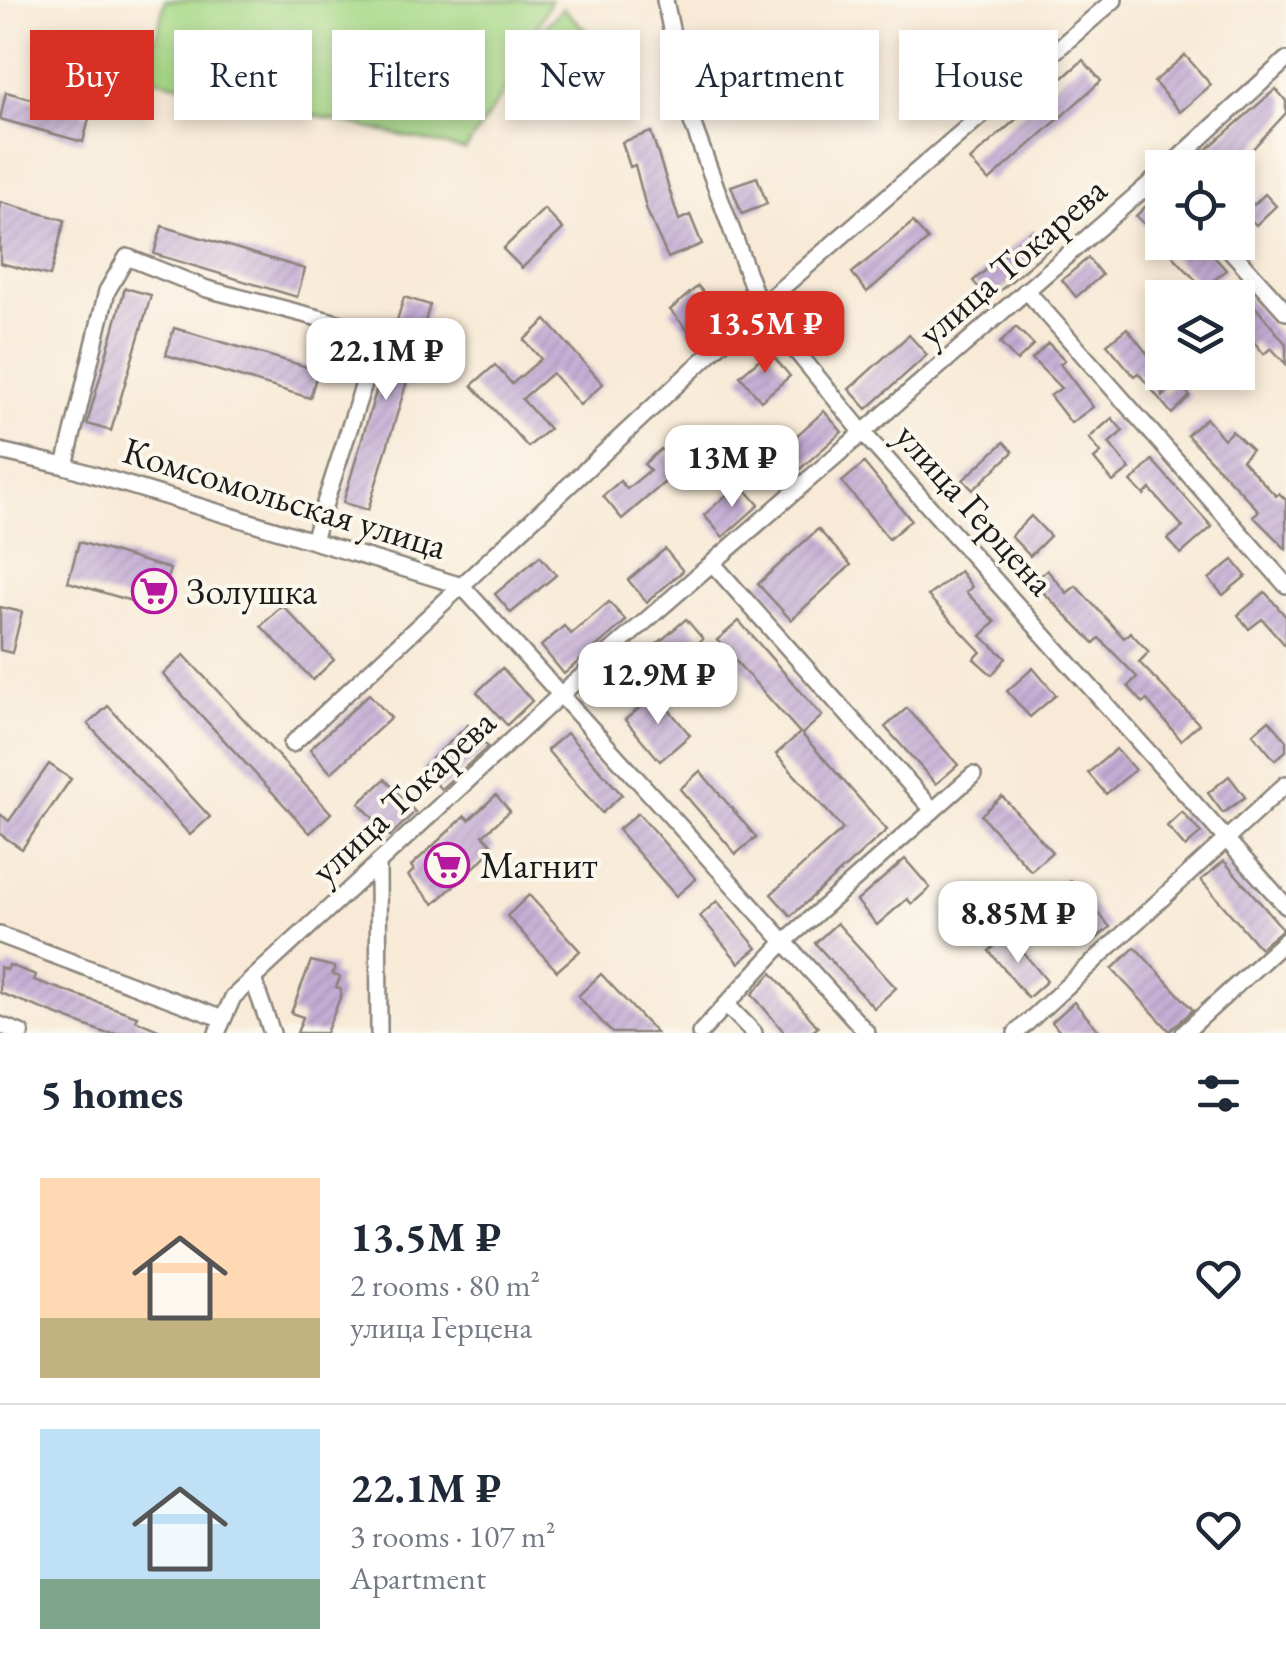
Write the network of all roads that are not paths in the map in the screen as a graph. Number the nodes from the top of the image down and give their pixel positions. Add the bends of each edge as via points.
1 (665, 0) edge
2 (1114, 0) edge
3 (1286, 60) edge
4 (1189, 150) edge
5 (1145, 189) edge
6 (1239, 260) edge
7 (1026, 290) junction
8 (760, 307) junction
9 (1286, 312) edge
10 (864, 434) junction
11 (0, 450) edge
12 (65, 466) junction
13 (313, 540) junction
14 (713, 564) junction
15 (1286, 585) edge
16 (462, 586) junction
17 (559, 696) junction
18 (292, 744) dead end
19 (973, 775) dead end
20 (1286, 784) edge
21 (932, 810) junction
22 (1225, 838) junction
23 (378, 863) junction
24 (1286, 906) edge
25 (0, 935) edge
26 (1286, 940) edge
27 (784, 942) junction
28 (253, 979) junction
29 (728, 1006) junction
30 (0, 1025) edge
31 (220, 1026) edge
32 (21, 1033) edge
33 (272, 1033) edge
34 (379, 1033) edge
35 (700, 1033) edge
36 (754, 1033) edge
37 (867, 1033) edge
38 (1016, 1033) edge
39 (1184, 1033) edge

1 - 8 street, улица Герцена via 688,111
2 - 8 street
3 - 4 street, улица Токарева
5 - 7 street, улица Токарева
6 - 9 street
7 - 10 street, улица Токарева
7 - 15 street
8 - 10 street, улица Герцена
8 - 16 street
10 - 14 street, улица Токарева
10 - 22 street, улица Герцена
11 - 12 street
12 - 13 street, Комсомольская улица
12 - 13 street, Комсомольская улица via 107,291 127,258 207,289 380,334
13 - 16 street, Комсомольская улица
14 - 17 street, улица Токарева
14 - 21 street
16 - 17 street, Комсомольская улица
16 - 18 street
17 - 23 street, улица Токарева
17 - 27 street, Комсомольская улица
19 - 21 street
20 - 22 street
21 - 27 street
22 - 24 street, улица Герцена
22 - 38 street
23 - 28 street, улица Токарева
23 - 34 street
25 - 31 street
26 - 39 street
27 - 29 street
27 - 37 street, Комсомольская улица
28 - 31 street, улица Токарева via 233,998
28 - 33 street
29 - 35 street
29 - 36 street
30 - 32 street

